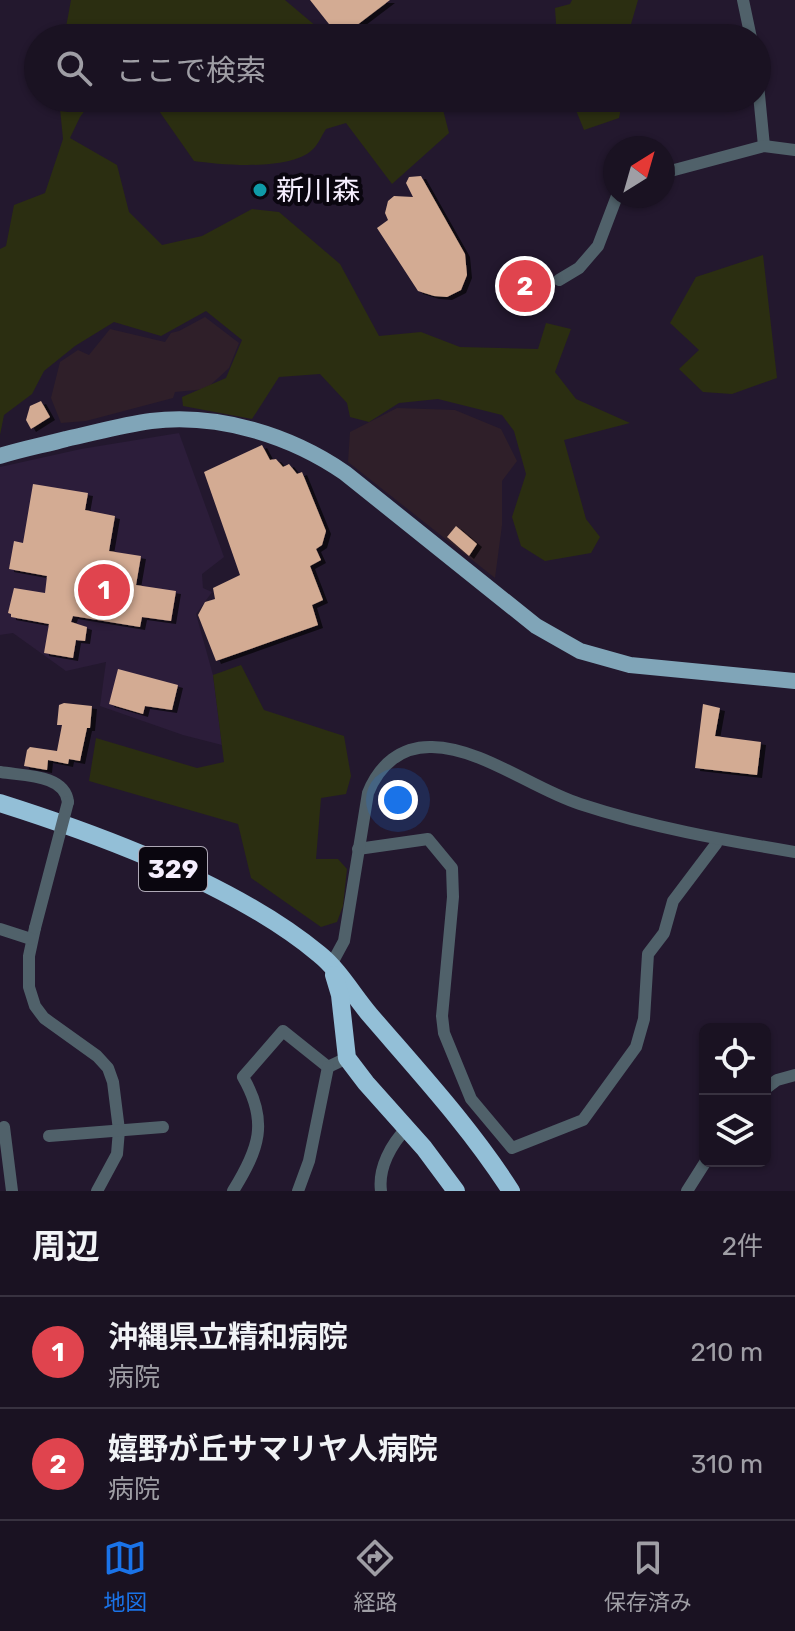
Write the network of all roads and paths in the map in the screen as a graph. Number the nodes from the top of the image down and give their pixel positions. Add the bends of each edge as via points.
1 (743, 0) edge
2 (748, 24) edge
3 (761, 112) edge
4 (764, 146) junction
5 (795, 150) edge
6 (675, 170) edge
7 (610, 208) edge
8 (559, 280) dead end
9 (0, 456) edge
10 (795, 681) edge
11 (0, 772) edge
12 (0, 803) edge
13 (717, 839) junction
14 (358, 849) junction
15 (795, 852) edge
16 (0, 929) edge
17 (33, 934) junction
18 (331, 965) junction
19 (347, 1058) junction
20 (328, 1067) junction
21 (795, 1075) edge
22 (771, 1084) edge
23 (4, 1127) dead end
24 (163, 1127) dead end
25 (407, 1128) junction
26 (119, 1130) junction
27 (49, 1136) dead end
28 (702, 1167) edge
29 (12, 1191) edge
30 (97, 1191) edge
31 (233, 1191) edge
32 (298, 1191) edge
33 (381, 1191) edge
34 (456, 1191) edge
35 (511, 1191) edge
36 (687, 1191) edge

1 - 2 street
3 - 4 street
4 - 5 street
4 - 6 street
7 - 8 street via 598,246 579,268
9 - 10 main road via 152,421 194,420 251,430 333,464 536,626 580,651 630,665
11 - 17 street, bridge via 54,781 65,789 68,802
12 - 18 highway, 329 via 189,877 266,918
13 - 14 street via 576,803 470,755 429,746 395,757 374,777
13 - 14 street via 673,901 664,933 648,954 644,1019 636,1047 583,1120 512,1148 471,1099 444,1033 452,868 428,839
13 - 15 street
14 - 18 street via 344,941
16 - 17 street
17 - 26 street via 29,987 35,1006 108,1068
18 - 19 highway
18 - 35 highway, 329 via 448,1105
19 - 20 street
19 - 25 highway
20 - 31 street via 283,1031 243,1077 259,1120 257,1145
20 - 32 street
21 - 22 street
23 - 29 street
24 - 26 street
25 - 33 street via 383,1165
25 - 34 highway
26 - 27 street
26 - 30 street via 117,1154
28 - 36 street

